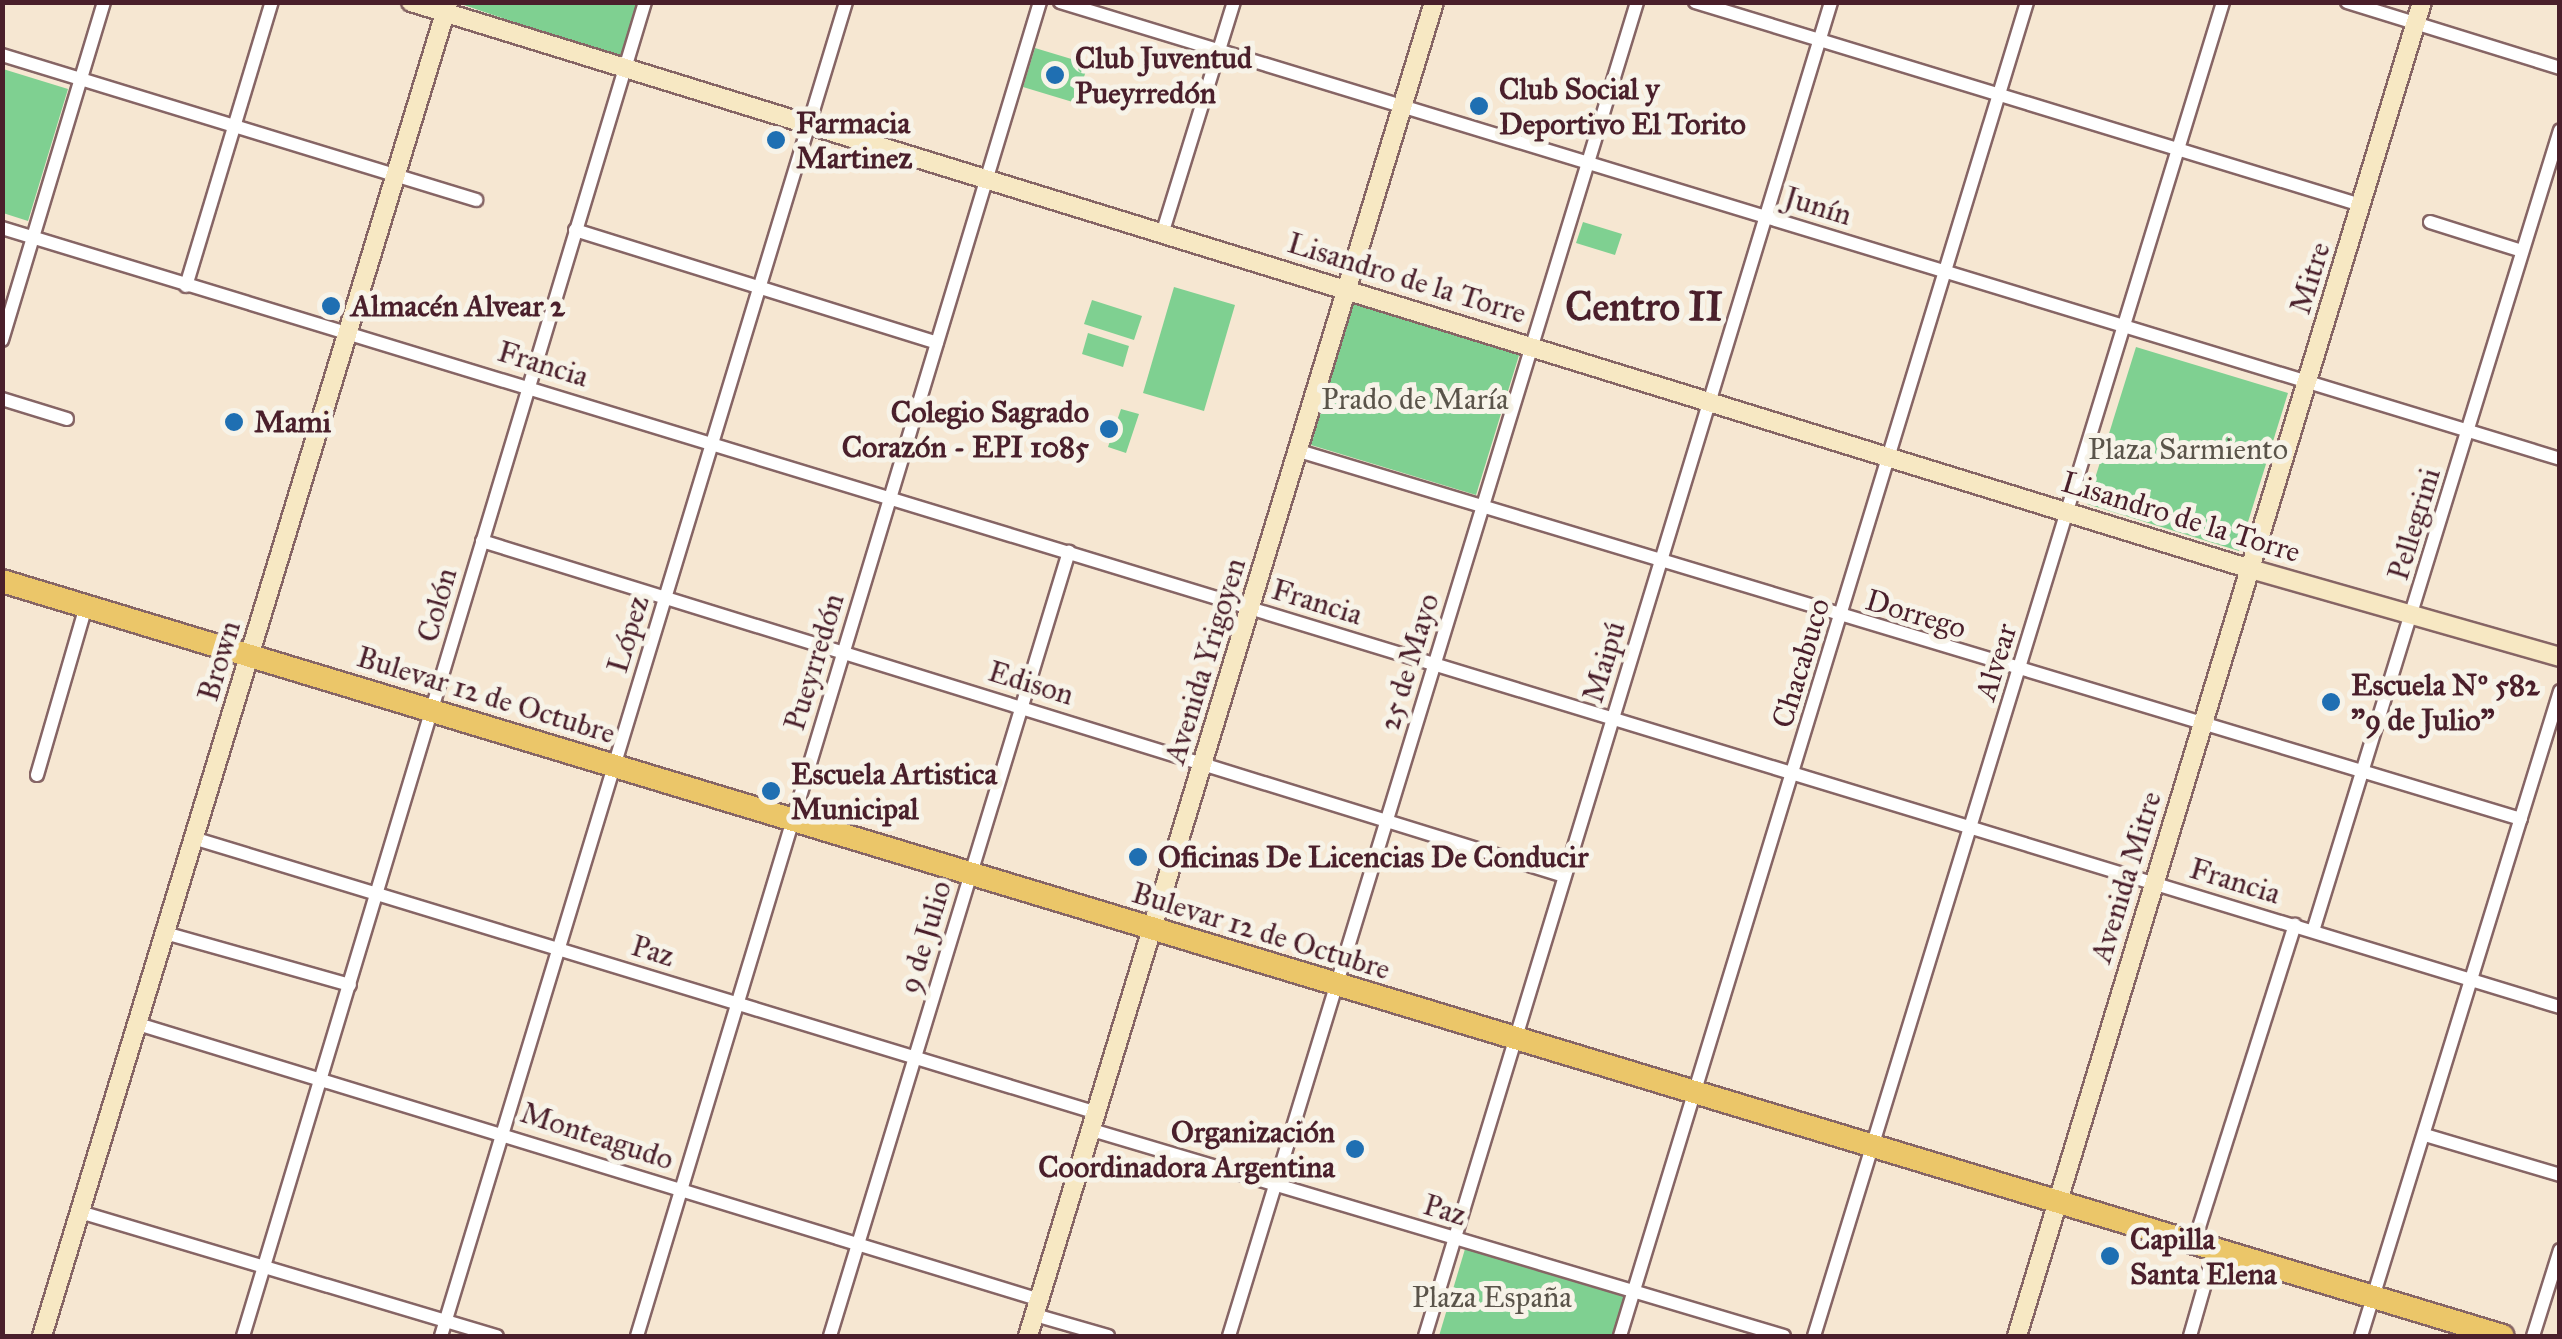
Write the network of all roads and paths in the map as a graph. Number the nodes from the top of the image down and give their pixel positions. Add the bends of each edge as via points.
1 (104, 2) edge
2 (272, 2) edge
3 (411, 2) edge
4 (644, 2) edge
5 (846, 2) edge
6 (1040, 2) edge
7 (1060, 2) edge
8 (1234, 2) edge
9 (1434, 2) edge
10 (1637, 2) edge
11 (1695, 2) edge
12 (1831, 2) edge
13 (2027, 2) edge
14 (2223, 2) edge
15 (2347, 2) edge
16 (2422, 2) edge
17 (447, 8) edge
18 (2416, 23) junction
19 (1819, 41) junction
20 (1219, 51) junction
21 (2, 55) edge
22 (626, 65) junction
23 (2560, 68) edge
24 (80, 79) junction
25 (2000, 96) junction
26 (1402, 109) junction
27 (809, 123) junction
28 (235, 126) junction
29 (2560, 130) edge
30 (2178, 151) junction
31 (1587, 164) junction
32 (396, 175) junction
33 (988, 177) junction
34 (476, 200) dead end
35 (2361, 205) junction
36 (1766, 216) junction
37 (2430, 222) dead end
38 (2, 228) edge
39 (575, 230) junction
40 (1163, 231) junction
41 (33, 236) junction
42 (2522, 251) junction
43 (1945, 272) junction
44 (186, 286) junction
45 (759, 288) junction
46 (1349, 289) junction
47 (2124, 327) junction
48 (348, 332) junction
49 (2, 340) edge
50 (937, 343) junction
51 (1532, 345) junction
52 (2306, 382) junction
53 (528, 385) junction
54 (2, 399) edge
55 (1709, 401) junction
56 (68, 419) dead end
57 (2469, 432) junction
58 (712, 443) junction
59 (1299, 451) junction
60 (1891, 454) junction
61 (2560, 460) edge
62 (890, 498) junction
63 (1483, 509) junction
64 (2068, 512) junction
65 (482, 541) junction
66 (1069, 552) junction
67 (1660, 562) junction
68 (2251, 569) junction
69 (2, 580) edge
70 (665, 598) junction
71 (86, 606) junction
72 (1250, 607) junction
73 (2413, 614) junction
74 (1842, 617) junction
75 (843, 654) junction
76 (250, 656) junction
77 (2560, 657) edge
78 (1434, 664) junction
79 (2020, 671) junction
80 (2560, 692) edge
81 (1022, 706) junction
82 (432, 708) junction
83 (1613, 718) junction
84 (2201, 724) junction
85 (1202, 762) junction
86 (614, 766) junction
87 (2362, 771) junction
88 (1794, 773) junction
89 (37, 774) dead end
90 (2521, 819) junction
91 (793, 820) junction
92 (1386, 820) junction
93 (1970, 829) junction
94 (194, 838) junction
95 (971, 874) junction
96 (1564, 876) junction
97 (2152, 882) junction
98 (378, 894) junction
99 (2295, 925) junction
100 (1152, 930) junction
101 (2313, 931) junction
102 (165, 933) junction
103 (558, 948) junction
104 (2472, 979) junction
105 (350, 985) junction
106 (1336, 985) junction
107 (736, 1002) junction
108 (2560, 1007) edge
109 (138, 1024) junction
110 (1515, 1040) junction
111 (916, 1056) junction
112 (320, 1078) junction
113 (1696, 1094) junction
114 (1094, 1121) junction
115 (504, 1131) junction
116 (2424, 1135) junction
117 (1871, 1147) junction
118 (2560, 1175) edge
119 (1275, 1184) junction
120 (681, 1190) junction
121 (2057, 1202) junction
122 (80, 1212) junction
123 (1454, 1240) junction
124 (858, 1245) junction
125 (2204, 1246) junction
126 (2560, 1250) edge
127 (265, 1264) junction
128 (1633, 1292) junction
129 (2373, 1296) junction
130 (1037, 1307) junction
131 (446, 1321) junction
132 (42, 1336) edge
133 (243, 1336) edge
134 (441, 1336) edge
135 (497, 1336) edge
136 (637, 1336) edge
137 (830, 1336) edge
138 (1028, 1336) edge
139 (1108, 1336) edge
140 (1228, 1336) edge
141 (1425, 1336) edge
142 (1620, 1336) edge
143 (1784, 1336) edge
144 (1814, 1336) edge
145 (2017, 1336) edge
146 (2190, 1336) edge
147 (2361, 1336) edge
148 (2503, 1336) edge
149 (2533, 1336) edge

1 - 24 street
2 - 28 street
3 - 17 main road, Lisandro de la Torre
4 - 22 street, Colón
5 - 27 street, López
6 - 33 street, Pueyrredón
7 - 20 street, Junín
8 - 20 street
9 - 26 main road, Avenida Yrigoyen
10 - 31 street, 25 de Mayo
11 - 19 street
12 - 19 street, Maipú
13 - 25 street, Chacabuco
14 - 30 street, Alvear
15 - 18 street
16 - 18 main road, Mitre
17 - 22 main road, Lisandro de la Torre
17 - 32 main road, Brown
18 - 23 street
18 - 35 main road, Mitre
19 - 25 street
19 - 36 street, Maipú
20 - 26 street, Junín
20 - 40 street
21 - 24 street
22 - 27 main road, Lisandro de la Torre
22 - 39 street, Colón
24 - 28 street
24 - 41 street
25 - 30 street
25 - 43 street, Chacabuco
26 - 31 street, Junín
26 - 46 main road, Avenida Yrigoyen
27 - 33 main road, Lisandro de la Torre
27 - 45 street, López
28 - 32 street
28 - 44 street
29 - 42 street, Pellegrini
30 - 35 street
30 - 47 street, Alvear
31 - 36 street, Junín
31 - 51 street, 25 de Mayo
32 - 34 street
32 - 48 main road, Brown
33 - 40 main road, Lisandro de la Torre
33 - 50 street, Pueyrredón
35 - 52 main road, Mitre
36 - 43 street, Junín
36 - 55 street, Maipú
37 - 42 street
38 - 41 street, Francia
39 - 45 street
39 - 53 street, Colón
40 - 46 main road, Lisandro de la Torre
41 - 44 street, Francia
41 - 49 street
42 - 57 street, Pellegrini
43 - 47 street, Junín
43 - 60 street, Chacabuco
44 - 48 street, Francia
45 - 50 street
45 - 58 street, López
46 - 51 main road, Lisandro de la Torre
46 - 59 main road, Avenida Yrigoyen
47 - 52 street, Junín
47 - 64 street, Alvear
48 - 53 street, Francia
48 - 76 main road, Brown
50 - 62 street, Pueyrredón
51 - 55 main road, Lisandro de la Torre
51 - 63 street, 25 de Mayo
52 - 57 street, Junín
52 - 68 main road, Mitre
53 - 58 street, Francia
53 - 65 street, Colón
54 - 56 street
55 - 60 main road, Lisandro de la Torre
55 - 67 street, Maipú
57 - 61 street, Junín
57 - 73 street, Pellegrini
58 - 62 street, Francia
58 - 70 street, López
59 - 63 street, Dorrego
59 - 72 main road, Avenida Yrigoyen
60 - 64 main road, Lisandro de la Torre
60 - 74 street, Chacabuco
62 - 66 street, Francia
62 - 75 street, Pueyrredón
63 - 67 street, Dorrego
63 - 78 street, 25 de Mayo
64 - 68 main road, Lisandro de la Torre
64 - 79 street, Alvear
65 - 70 street, Edison
65 - 82 street, Colón
66 - 72 street, Francia
66 - 81 street, 9 de Julio
67 - 74 street, Dorrego
67 - 83 street, Maipú
68 - 73 main road, Lisandro de la Torre
68 - 84 main road, Avenida Mitre
69 - 71 highway, Bulevar 12 de Octubre
70 - 75 street, Edison
70 - 86 street, López
71 - 76 highway, Bulevar 12 de Octubre
71 - 89 street
72 - 78 street, Francia
72 - 85 main road, Avenida Yrigoyen
73 - 77 main road, Lisandro de la Torre
73 - 87 street, Pellegrini
74 - 79 street, Dorrego
74 - 88 street, Chacabuco
75 - 81 street, Edison
75 - 91 street, Pueyrredón
76 - 82 highway, Bulevar 12 de Octubre
76 - 94 main road, Brown
78 - 83 street, Francia
78 - 92 street, 25 de Mayo
79 - 84 street, Dorrego
79 - 93 street, Alvear
80 - 90 street
81 - 85 street, Edison
81 - 95 street, 9 de Julio
82 - 86 highway, Bulevar 12 de Octubre
82 - 98 street, Colón
83 - 88 street, Francia
83 - 96 street, Maipú
84 - 87 street, Dorrego
84 - 97 main road, Avenida Mitre
85 - 92 street, Edison
85 - 100 main road, Avenida Yrigoyen
86 - 91 highway, Bulevar 12 de Octubre
86 - 103 street, López
87 - 90 street, Dorrego
87 - 101 street, Pellegrini
88 - 93 street, Francia
88 - 113 street, Chacabuco
90 - 104 street
91 - 95 highway, Bulevar 12 de Octubre
91 - 107 street, Pueyrredón
92 - 96 street, Edison
92 - 106 street, 25 de Mayo
93 - 97 street, Francia
93 - 117 street, Alvear
94 - 98 street, Paz
94 - 102 main road, Brown
95 - 100 highway, Bulevar 12 de Octubre
95 - 111 street, 9 de Julio
96 - 110 street, Maipú
97 - 99 street, Francia
97 - 121 main road, Avenida Mitre
98 - 103 street, Paz
98 - 105 street, Colón
99 - 101 street, Francia
99 - 125 street
100 - 106 highway, Bulevar 12 de Octubre
100 - 114 main road, Avenida Yrigoyen
101 - 104 street, Francia
102 - 105 street
102 - 109 main road, Brown
103 - 107 street, Paz
103 - 115 street, López
104 - 108 street, Francia
104 - 116 street
105 - 112 street, Colón
106 - 110 highway, Bulevar 12 de Octubre
106 - 119 street, 25 de Mayo
107 - 111 street, Paz
107 - 120 street, Pueyrredón
109 - 112 street, Monteagudo
109 - 122 main road, Brown
110 - 113 highway, Bulevar 12 de Octubre
110 - 123 street, Maipú
111 - 114 street, Paz
111 - 124 street, 9 de Julio
112 - 115 street, Monteagudo
112 - 127 street, Colón
113 - 117 highway, Bulevar 12 de Octubre
113 - 128 street, Chacabuco
114 - 119 street, Paz
114 - 130 main road, Avenida Yrigoyen
115 - 120 street, Monteagudo
115 - 131 street, López
116 - 118 street
116 - 129 street
117 - 121 highway, Bulevar 12 de Octubre
117 - 144 street, Alvear
119 - 123 street, Paz
119 - 140 street, 25 de Mayo
120 - 124 street, Monteagudo
120 - 136 street, Pueyrredón
121 - 125 highway, Bulevar 12 de Octubre
121 - 145 main road, Avenida Mitre
122 - 127 street
122 - 132 main road, Brown
123 - 128 street, Paz
123 - 141 street, Maipú
124 - 130 street, Monteagudo
124 - 137 street, 9 de Julio
125 - 129 highway, Bulevar 12 de Octubre
125 - 146 street
126 - 149 street
127 - 131 street
127 - 133 street, Colón
128 - 142 street, Chacabuco
128 - 143 street, Paz
129 - 147 street
129 - 148 highway, Bulevar 12 de Octubre
130 - 138 main road, Avenida Yrigoyen
130 - 139 street, Monteagudo
131 - 134 street, López
131 - 135 street

